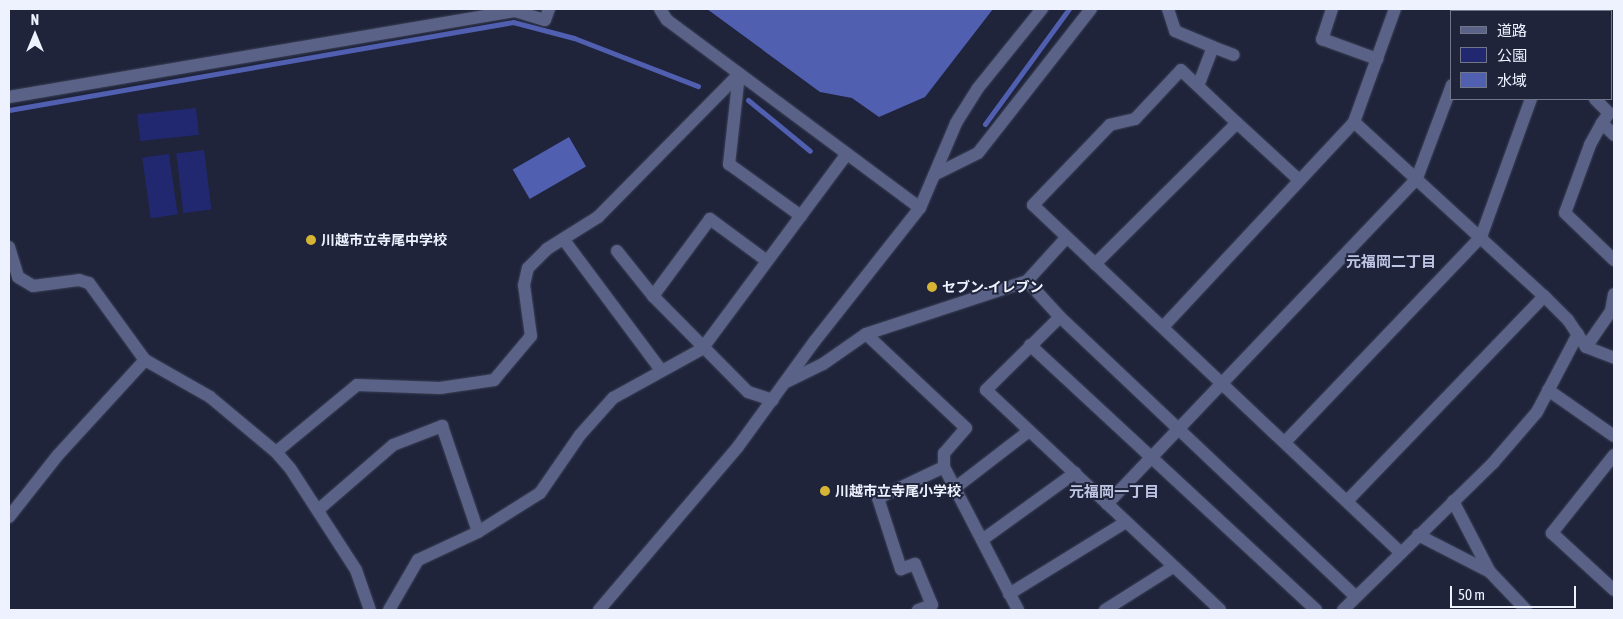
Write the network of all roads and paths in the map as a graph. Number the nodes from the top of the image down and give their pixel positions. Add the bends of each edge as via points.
1 (549, 9) edge
2 (660, 9) edge
3 (1042, 9) edge
4 (1091, 9) edge
5 (1168, 9) edge
6 (1332, 9) edge
7 (1396, 9) edge
8 (1213, 47) junction
9 (1234, 55) dead end
10 (1377, 59) junction
11 (739, 74) junction
12 (1199, 84) junction
13 (1450, 90) edge
14 (9, 96) edge
15 (1531, 100) edge
16 (1595, 100) edge
17 (1608, 115) edge
18 (1354, 122) junction
19 (1237, 123) junction
20 (1614, 136) edge
21 (847, 154) junction
22 (934, 175) junction
23 (1417, 178) junction
24 (1299, 180) junction
25 (920, 208) junction
26 (801, 216) junction
27 (1067, 237) junction
28 (1481, 237) junction
29 (564, 240) junction
30 (9, 247) edge
31 (617, 251) dead end
32 (1614, 260) edge
33 (768, 261) junction
34 (1095, 264) junction
35 (13, 278) edge
36 (1027, 281) junction
37 (1614, 294) edge
38 (653, 296) junction
39 (1544, 296) junction
40 (1060, 317) junction
41 (1163, 327) junction
42 (866, 334) junction
43 (1578, 334) junction
44 (1030, 345) junction
45 (1586, 347) junction
46 (702, 349) junction
47 (1614, 358) edge
48 (145, 360) junction
49 (661, 370) junction
50 (786, 382) junction
51 (1222, 382) junction
52 (1548, 390) junction
53 (773, 400) junction
54 (1178, 427) junction
55 (1029, 431) junction
56 (1614, 436) edge
57 (1285, 442) junction
58 (276, 452) junction
59 (1614, 455) edge
60 (1149, 457) junction
61 (944, 466) junction
62 (1075, 473) junction
63 (956, 488) junction
64 (1348, 500) junction
65 (1454, 501) junction
66 (1107, 504) junction
67 (318, 510) junction
68 (9, 518) edge
69 (1126, 522) junction
70 (478, 532) junction
71 (1418, 535) junction
72 (982, 540) junction
73 (1401, 553) junction
74 (1173, 568) junction
75 (1490, 572) junction
76 (1614, 590) edge
77 (1009, 594) junction
78 (1356, 597) junction
79 (370, 610) edge
80 (390, 610) edge
81 (599, 610) edge
82 (918, 610) edge
83 (1018, 610) edge
84 (1105, 610) edge
85 (1220, 610) edge
86 (1316, 610) edge
87 (1343, 610) edge
88 (1526, 610) edge

1 - 14 street via 545,20 515,11
2 - 11 street via 667,20
3 - 22 street via 978,88 956,123
4 - 22 street via 978,152
5 - 8 street via 1175,31
6 - 10 street via 1322,39
7 - 10 street
8 - 9 street
8 - 12 street
10 - 18 street
11 - 21 street
11 - 26 street via 729,164
11 - 29 street via 598,217
12 - 19 street
12 - 27 street via 1181,70 1135,118 1110,125 1033,205
13 - 23 street
15 - 28 street
16 - 17 street
17 - 20 street
17 - 32 street via 1590,145 1565,213
18 - 23 street
18 - 24 street
19 - 24 street
19 - 34 street
21 - 25 street
21 - 26 street
22 - 25 street
23 - 28 street
23 - 51 street
24 - 41 street
25 - 50 street
26 - 33 street
27 - 34 street
27 - 36 street
28 - 39 street
28 - 57 street
29 - 49 street
29 - 58 street via 547,249 528,268 524,285 531,336 494,380 440,388 357,385
30 - 35 street
31 - 38 street
33 - 38 street via 710,219
33 - 46 street
34 - 41 street
35 - 48 street via 42,286 79,280 89,283
36 - 40 street
36 - 42 street
37 - 45 street via 1611,311
38 - 46 street
39 - 43 street
39 - 64 street
40 - 44 street
40 - 54 street
41 - 51 street
42 - 50 street via 823,364
42 - 61 street via 966,428 944,453
43 - 45 street
43 - 52 street
44 - 55 street via 986,390
44 - 60 street
45 - 47 street
46 - 49 street
46 - 53 street via 748,392
48 - 58 street via 210,397
48 - 68 street via 58,455
49 - 70 street via 613,398 580,435 540,493
50 - 53 street
51 - 54 street
51 - 57 street
52 - 56 street
52 - 65 street via 1537,412 1493,463
53 - 81 street via 737,448
54 - 60 street
54 - 78 street
55 - 62 street
55 - 63 street
57 - 64 street
58 - 67 street
59 - 76 street via 1552,533
60 - 66 street
60 - 86 street
61 - 63 street
61 - 82 street via 878,498 901,569 916,564 932,605
62 - 66 street
62 - 72 street
63 - 72 street
64 - 73 street
65 - 71 street
65 - 75 street
66 - 69 street
67 - 70 street via 393,445 442,426
67 - 79 street via 356,570
69 - 74 street
69 - 77 street
70 - 80 street via 418,560
71 - 73 street
71 - 75 street
72 - 77 street
73 - 78 street
74 - 84 street
74 - 85 street
75 - 88 street
77 - 83 street
78 - 87 street

